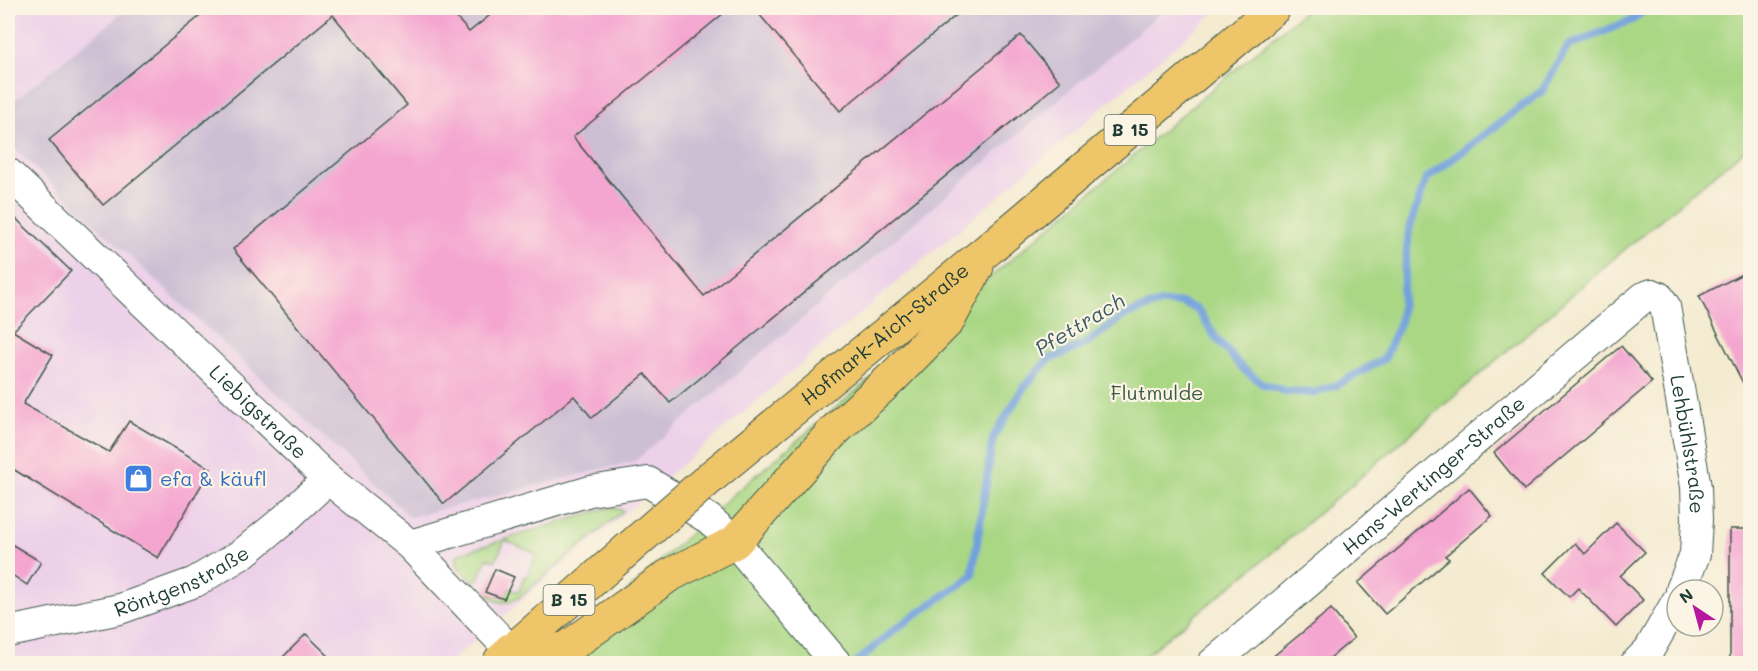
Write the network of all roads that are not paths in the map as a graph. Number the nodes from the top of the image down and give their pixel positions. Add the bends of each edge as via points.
1 (1274, 8) edge
2 (8, 173) edge
3 (985, 252) junction
4 (1659, 297) joint
5 (328, 479) junction
6 (735, 542) junction
7 (410, 545) junction
8 (1686, 578) edge
9 (1665, 626) edge
10 (8, 632) edge
11 (504, 657) edge
12 (832, 657) edge
13 (1649, 659) edge
14 (1212, 663) edge

1 - 3 main road, Hofmark-Aich-Straße / B 15
2 - 5 street, Liebigstraße
3 - 6 main road via 948,321 833,432
3 - 11 main road, Hofmark-Aich-Straße / B 15, bridge via 711,477
4 - 8 street, Lehbühlstraße via 1665,306 1696,487 1695,554
4 - 14 street, Hans-Wertinger-Straße via 1644,297
5 - 7 street, Liebigstraße
5 - 10 street, Röntgenstraße via 243,554 195,582 120,609
6 - 7 street via 709,519 648,482 590,491
6 - 11 main road via 668,576 567,648
6 - 12 street
7 - 11 street, Liebigstraße
9 - 13 street

